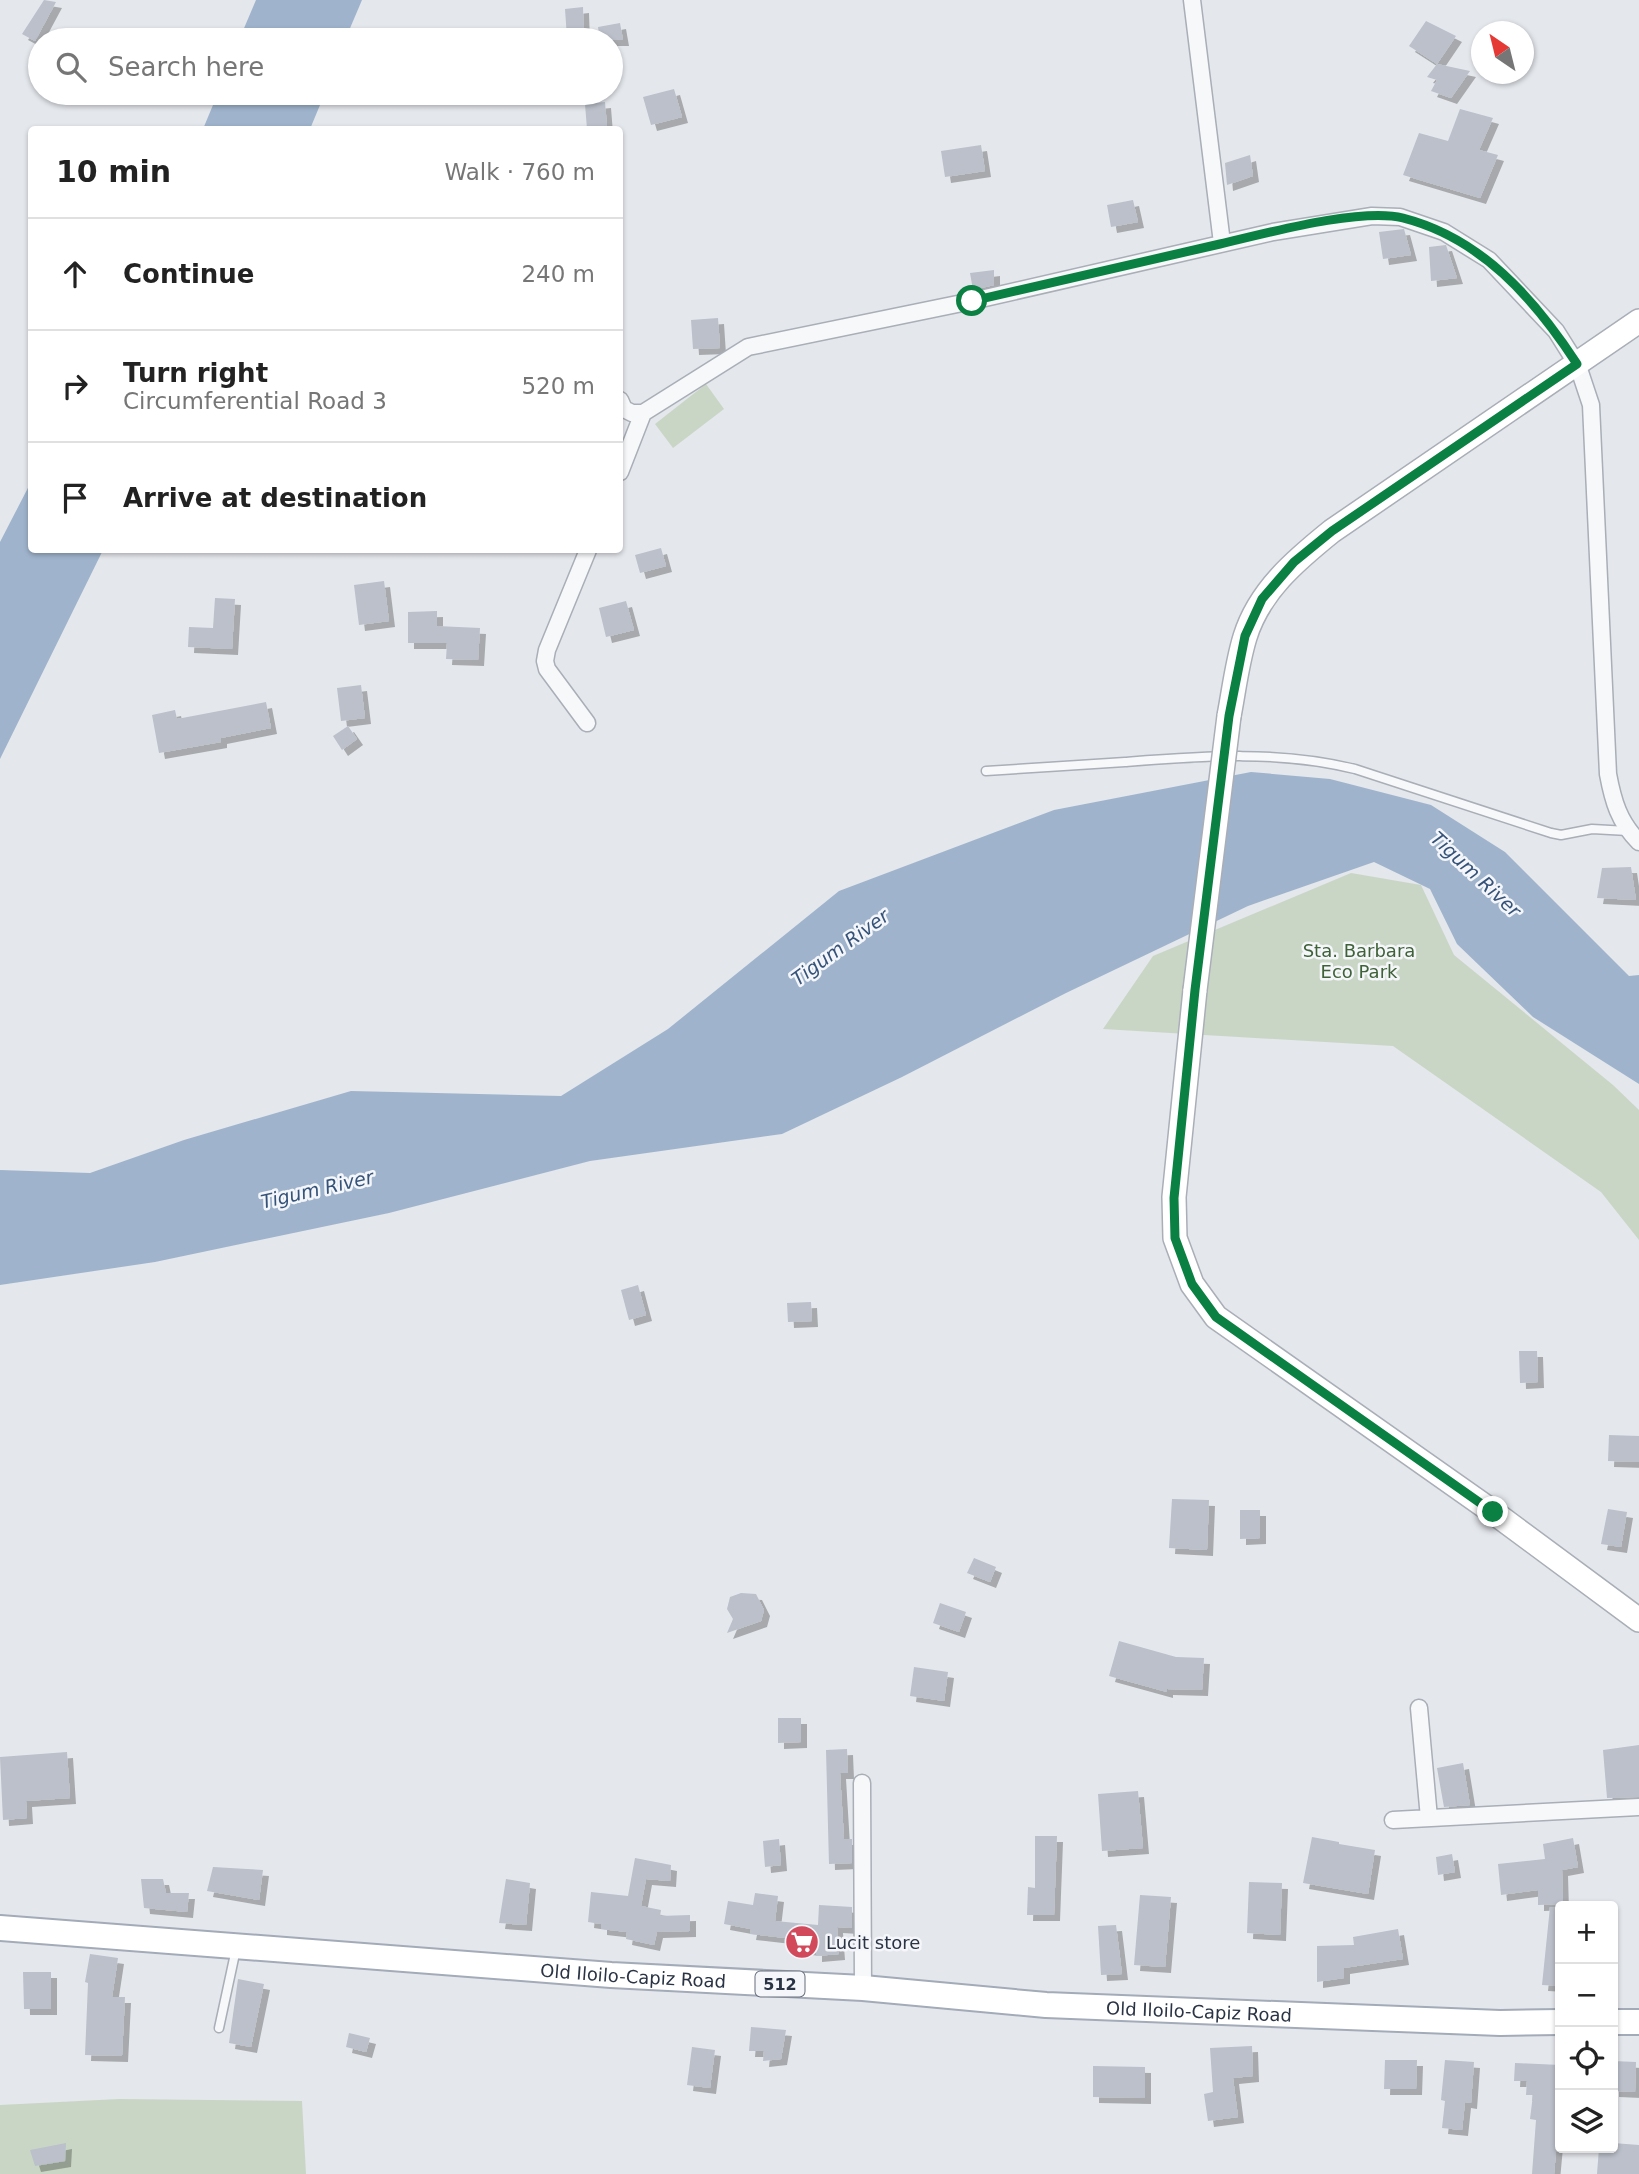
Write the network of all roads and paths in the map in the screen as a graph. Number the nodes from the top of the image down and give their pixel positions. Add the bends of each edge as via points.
1 (1192, 0) edge
2 (1222, 243) junction
3 (1639, 321) edge
4 (1577, 364) junction
5 (623, 407) edge
6 (643, 413) junction
7 (623, 464) edge
8 (587, 553) edge
9 (587, 723) dead end
10 (986, 771) dead end
11 (1633, 836) edge
12 (1639, 1620) edge
13 (1419, 1708) dead end
14 (862, 1783) dead end
15 (1639, 1807) edge
16 (1429, 1818) junction
17 (1392, 1820) dead end
18 (0, 1928) edge
19 (236, 1946) junction
20 (863, 1988) junction
21 (1555, 2022) edge
22 (1618, 2022) edge
23 (1639, 2022) edge
24 (219, 2028) dead end

1 - 2 street
2 - 4 street via 1359,218 1401,217 1444,232 1489,260 1556,331
2 - 6 street via 748,347
3 - 4 main road
4 - 11 street via 1591,405 1608,774 1614,804
4 - 12 main road, bridge via 1332,531 1294,562 1262,599 1245,636 1229,716 1195,990 1174,1198 1175,1238 1192,1284 1216,1317
5 - 6 street
6 - 7 street
8 - 9 street via 545,660
10 - 11 lane via 1220,754 1289,757 1355,769 1551,833 1592,829
13 - 16 street
14 - 20 street
15 - 16 street
16 - 17 street
18 - 19 main road, Old Iloilo-Capiz Road / 512
19 - 20 main road, Old Iloilo-Capiz Road / 512 via 611,1975
19 - 24 lane
20 - 21 main road, Old Iloilo-Capiz Road / 512 via 1046,2005
22 - 23 main road

